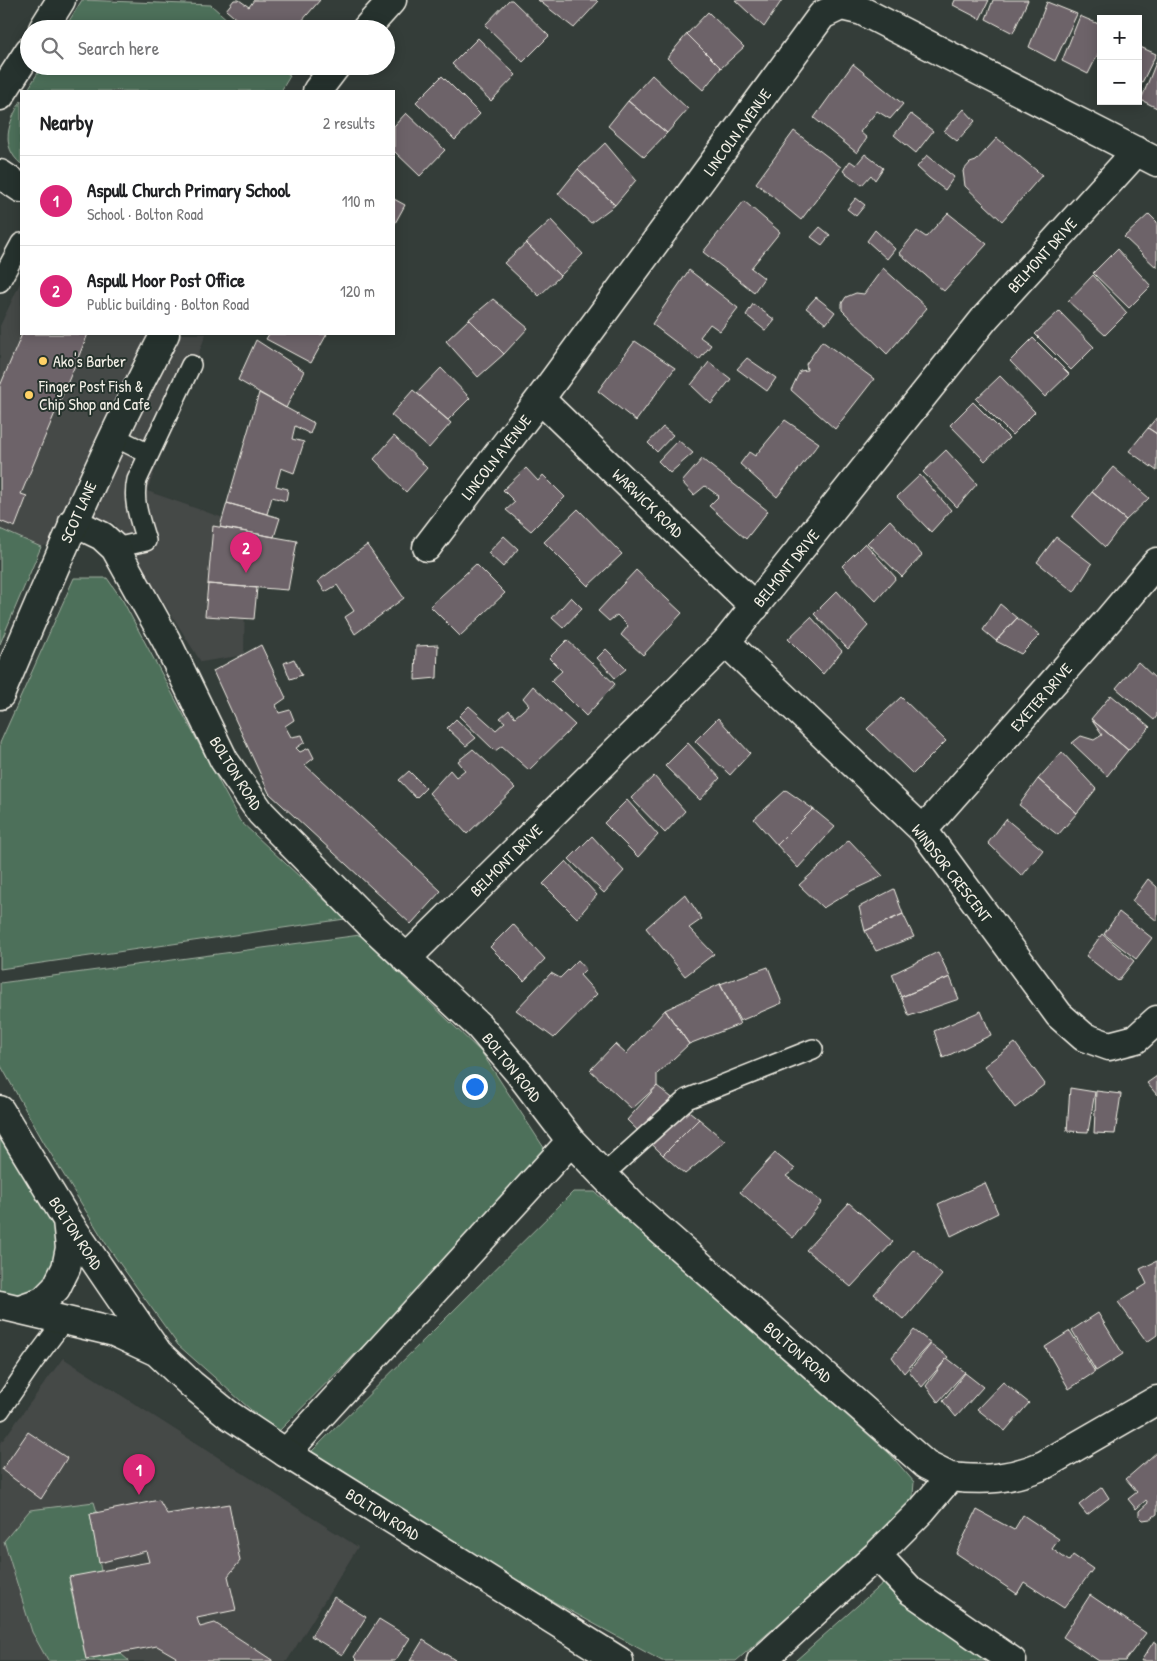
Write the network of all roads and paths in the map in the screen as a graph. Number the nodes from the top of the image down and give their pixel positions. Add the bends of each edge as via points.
1 (61, 0) edge
2 (392, 0) edge
3 (49, 20) edge
4 (374, 20) edge
5 (20, 65) edge
6 (329, 75) edge
7 (318, 90) edge
8 (0, 96) edge
9 (1147, 156) edge
10 (0, 174) edge
11 (20, 187) edge
12 (20, 245) edge
13 (0, 282) edge
14 (164, 335) edge
15 (191, 365) dead end
16 (540, 399) junction
17 (113, 436) junction
18 (149, 454) junction
19 (73, 522) junction
20 (426, 547) dead end
21 (114, 548) junction
22 (1157, 562) edge
23 (755, 607) junction
24 (726, 642) junction
25 (0, 695) edge
26 (923, 830) junction
27 (406, 959) junction
28 (1157, 1020) edge
29 (812, 1049) dead end
30 (0, 1110) edge
31 (571, 1141) junction
32 (603, 1175) junction
33 (67, 1220) junction
34 (10, 1307) edge
35 (65, 1319) junction
36 (158, 1353) junction
37 (1157, 1400) edge
38 (0, 1410) edge
39 (286, 1453) junction
40 (950, 1477) junction
41 (877, 1555) junction
42 (619, 1661) edge
43 (761, 1661) edge
44 (1012, 1661) edge

1 - 3 street
2 - 4 street
5 - 8 street
6 - 7 street
9 - 16 street, LINCOLN AVENUE via 862,11 841,6 822,15
9 - 23 street, BELMONT DRIVE via 985,318
10 - 11 street
12 - 13 lane
14 - 17 street, SCOT LANE
15 - 18 lane
16 - 20 street, LINCOLN AVENUE
16 - 23 street, WARWICK ROAD
17 - 18 lane
17 - 19 street, SCOT LANE
18 - 21 lane via 134,491 146,541
19 - 21 street, BOLTON ROAD via 102,536
19 - 25 street, SCOT LANE
21 - 27 street, BOLTON ROAD via 166,640 224,760 261,814
22 - 26 street, EXETER DRIVE
23 - 24 street, BELMONT DRIVE
24 - 26 street, WINDSOR CRESCENT
24 - 27 street, BELMONT DRIVE
26 - 28 street, WINDSOR CRESCENT via 1059,1015 1084,1037 1109,1046 1136,1038
27 - 31 street, BOLTON ROAD via 479,1026
29 - 32 lane via 687,1099
30 - 33 street, BOLTON ROAD
31 - 32 street, BOLTON ROAD
31 - 39 street
32 - 40 street, BOLTON ROAD via 632,1205 926,1465
33 - 34 street via 70,1248 66,1268 56,1288 43,1301
33 - 36 street, BOLTON ROAD
34 - 35 street, BOLTON ROAD
35 - 36 street, BOLTON ROAD via 114,1332
35 - 38 lane
36 - 39 street, BOLTON ROAD via 229,1415
37 - 40 street via 1027,1472 990,1480
39 - 42 street, BOLTON ROAD
40 - 41 street
41 - 43 street
41 - 44 street via 911,1590

